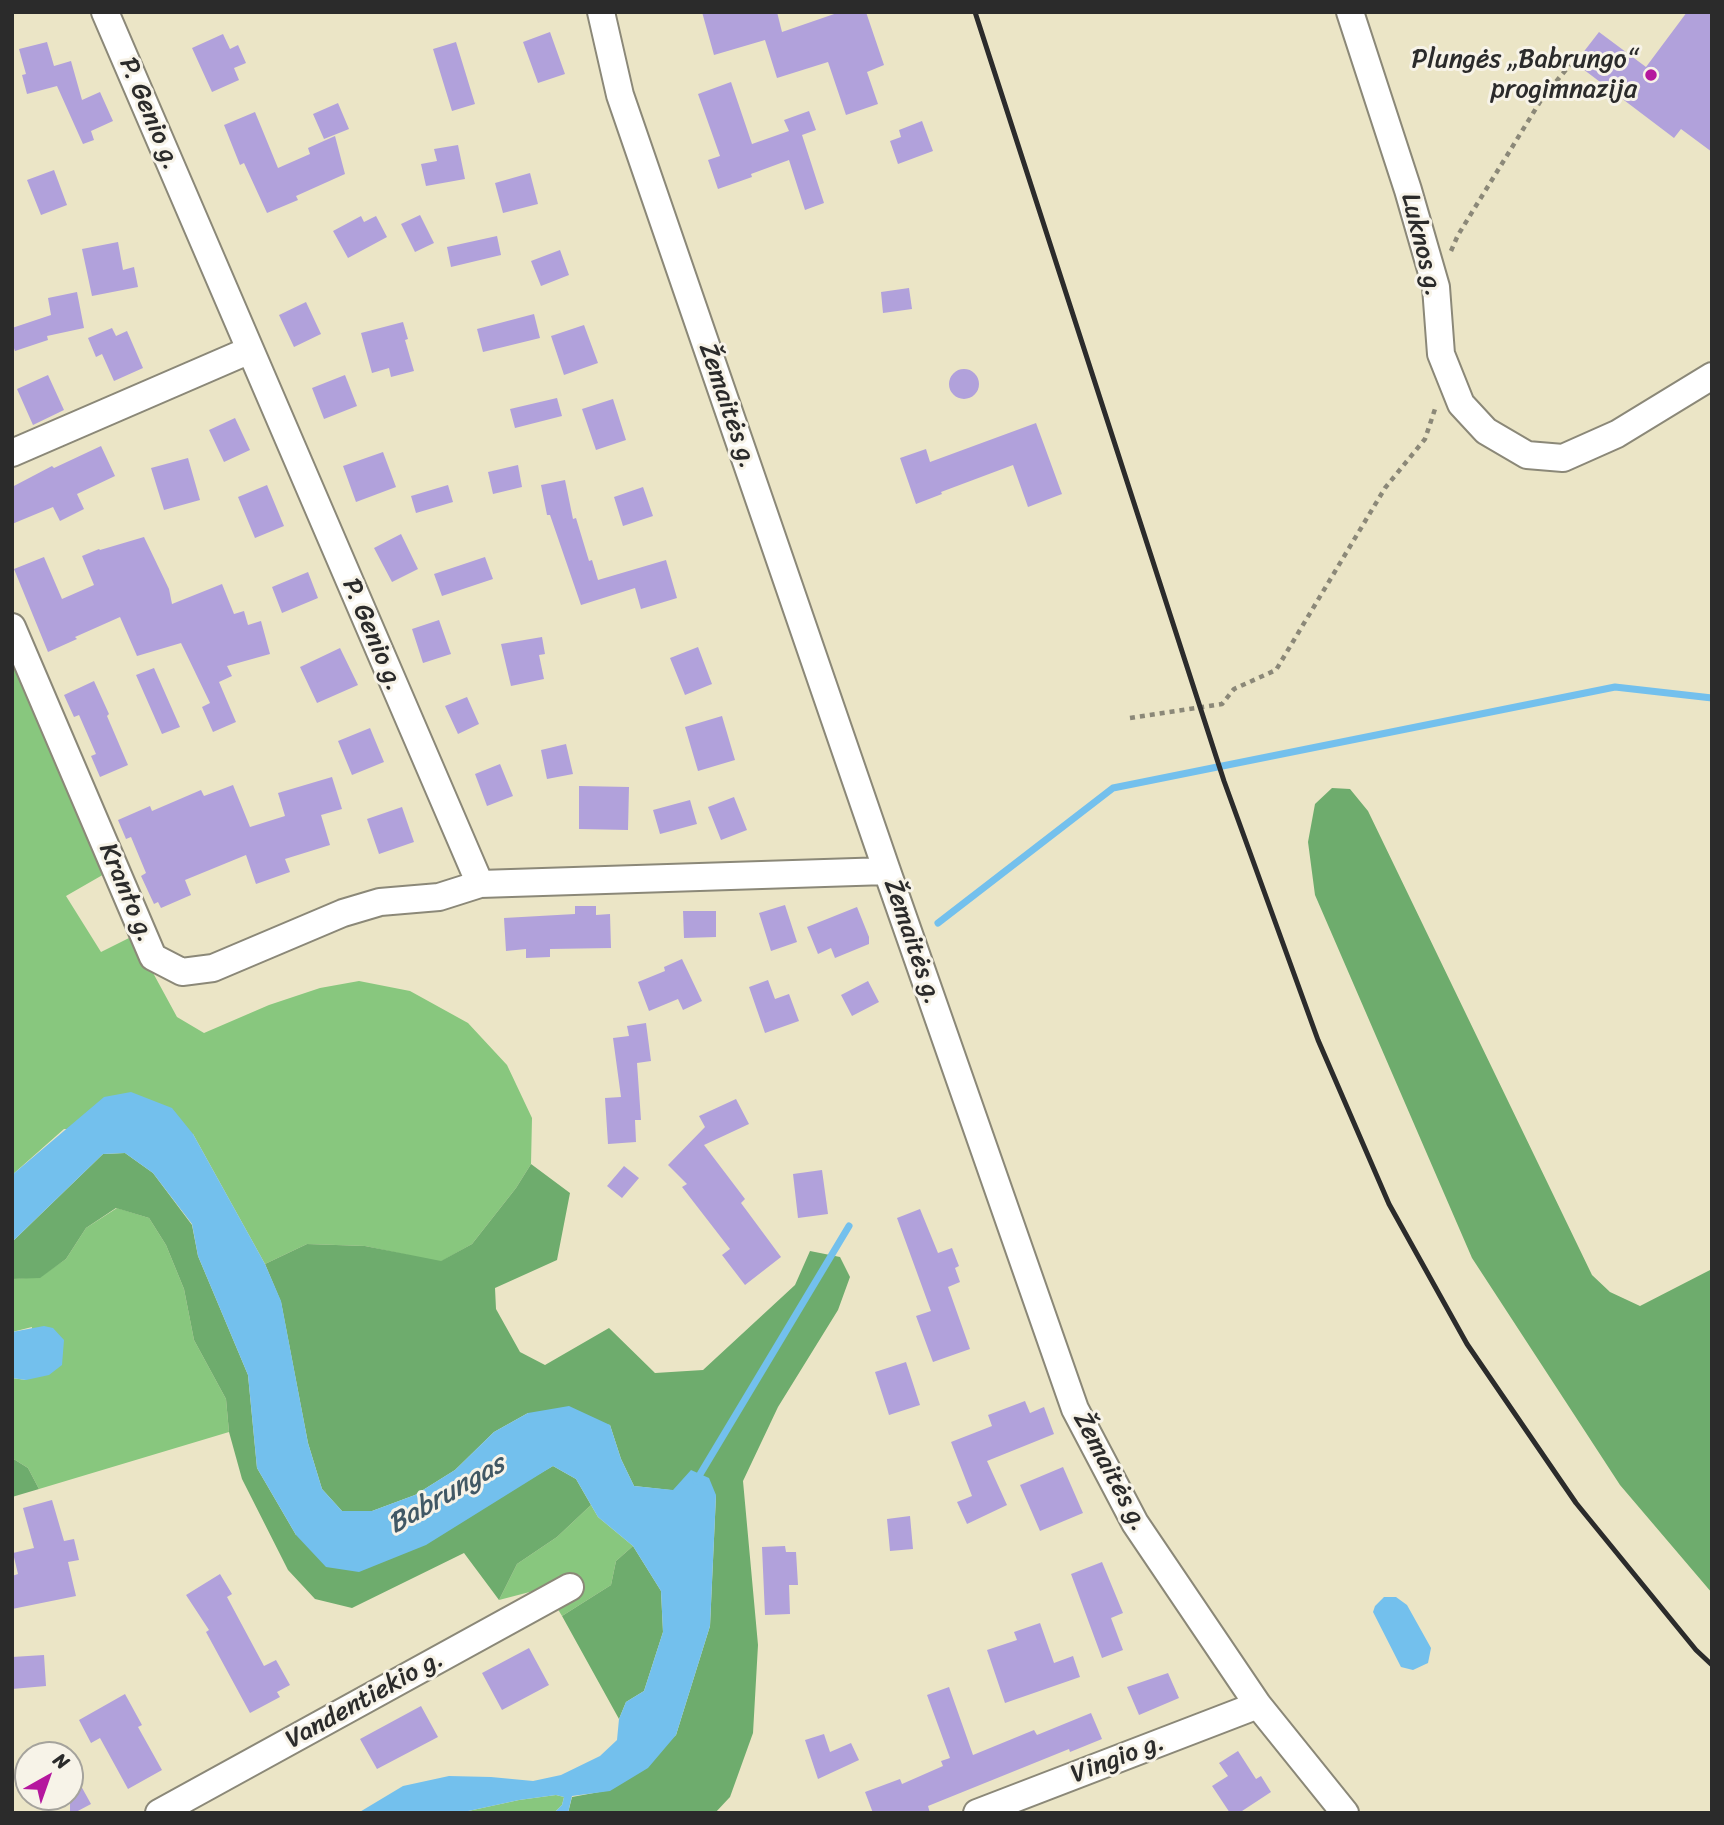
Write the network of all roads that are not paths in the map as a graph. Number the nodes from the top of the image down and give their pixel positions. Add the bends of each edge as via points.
1 (106, 12) edge
2 (601, 12) edge
3 (1350, 12) edge
4 (250, 350) junction
5 (1712, 376) edge
6 (12, 453) edge
7 (12, 627) edge
8 (887, 870) junction
9 (480, 884) junction
10 (570, 1587) dead end
11 (1258, 1705) junction
12 (1015, 1807) edge
13 (159, 1813) edge
14 (978, 1813) edge
15 (1345, 1813) edge

1 - 4 street, P. Genio g.
2 - 8 street, Žemaitės g. via 620,95
3 - 5 street, Luknos g. via 1436,287 1441,354 1461,404 1486,431 1527,454 1563,458 1617,434
4 - 6 street
4 - 9 street, P. Genio g.
7 - 9 street, Kranto g. via 153,957 182,972 213,968 343,913 380,902 439,897
8 - 9 street
8 - 11 street, Žemaitės g. via 1075,1409 1135,1523
10 - 13 street, Vandentiekio g.
11 - 12 street, Vingio g.
11 - 15 street, Žemaitės g.
12 - 14 street, Vingio g.

